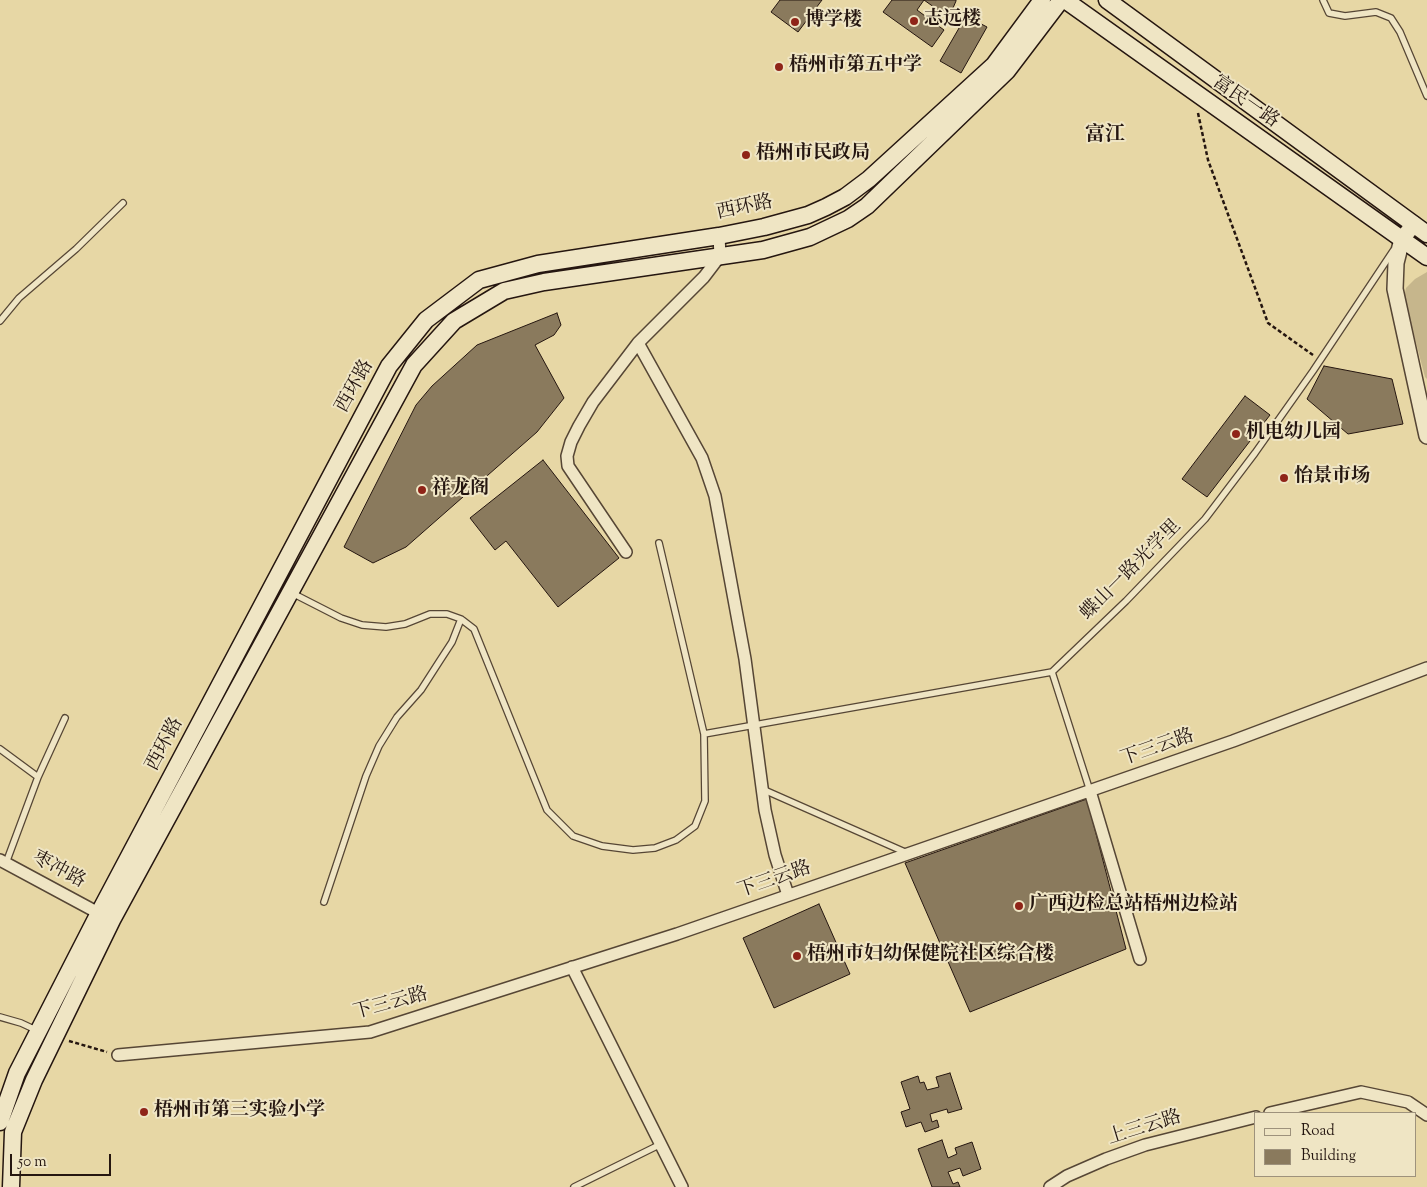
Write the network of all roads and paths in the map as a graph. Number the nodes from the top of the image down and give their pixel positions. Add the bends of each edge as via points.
1 (1042, 0) edge
2 (1061, 0) edge
3 (1065, 0) edge
4 (1107, 0) edge
5 (1323, 0) edge
6 (1193, 91) junction
7 (1427, 96) edge
8 (123, 203) dead end
9 (1420, 229) edge
10 (719, 236) junction
11 (1402, 239) junction
12 (720, 256) junction
13 (1427, 257) edge
14 (0, 321) edge
15 (638, 343) junction
16 (1321, 360) junction
17 (1427, 436) edge
18 (659, 543) dead end
19 (626, 552) dead end
20 (290, 592) junction
21 (461, 619) junction
22 (1427, 668) edge
23 (1052, 672) junction
24 (64, 718) dead end
25 (754, 725) junction
26 (704, 734) junction
27 (0, 749) edge
28 (38, 777) junction
29 (762, 789) junction
30 (1090, 791) junction
31 (908, 854) junction
32 (3, 861) edge
33 (788, 895) junction
34 (324, 902) dead end
35 (106, 916) junction
36 (1140, 960) dead end
37 (572, 968) junction
38 (0, 1017) edge
39 (38, 1031) junction
40 (54, 1038) junction
41 (118, 1055) joint
42 (1274, 1112) edge
43 (1427, 1115) edge
44 (1254, 1118) edge
45 (0, 1122) edge
46 (661, 1144) junction
47 (11, 1187) edge
48 (574, 1187) edge
49 (682, 1187) edge
50 (1050, 1187) edge

1 - 10 main road, 西环路 via 994,65 870,179 845,197 808,215
2 - 12 main road, 西环路 via 1007,71 867,206 810,237 763,250
3 - 6 main road, 富民一路
4 - 9 main road
5 - 7 lane via 1329,13 1345,16 1376,12 1391,18
6 - 11 main road, 富民一路
6 - 16 path via 1208,160 1268,323
8 - 14 lane via 19,298
9 - 11 street
10 - 12 street
10 - 35 main road, 西环路 via 538,264 479,280 426,320 390,366
11 - 13 main road, 富民一路
11 - 16 lane, 蝶山一路光学里
11 - 17 street via 1396,263 1396,289
12 - 15 street via 704,277
12 - 20 main road, 西环路 via 504,291 454,321 414,365
15 - 19 street via 593,402 567,456 568,466
15 - 25 street via 702,458 715,496
16 - 23 lane, 蝶山一路光学里 via 1205,520
18 - 26 lane
20 - 21 lane via 362,625 386,627 405,624 430,614 447,614
20 - 35 main road, 西环路
21 - 26 lane via 474,629 547,810 573,836 602,846 632,850 655,848 676,840 695,826 705,801
21 - 34 lane via 448,649 378,746
22 - 30 street, 下三云路
23 - 25 lane
23 - 30 lane
24 - 28 lane
25 - 26 lane
25 - 29 street
27 - 28 lane
28 - 32 lane
29 - 31 lane
29 - 33 street via 775,855
30 - 31 street, 下三云路
30 - 36 street
31 - 33 street, 下三云路
32 - 35 street, 枣冲路
33 - 37 street, 下三云路
35 - 39 main road, 西环路
35 - 40 main road
37 - 41 street, 下三云路 via 370,1032
37 - 46 street
38 - 39 lane
39 - 45 main road, 西环路 via 17,1073
40 - 41 path
40 - 47 main road via 13,1132
42 - 43 street via 1361,1092 1408,1102
44 - 50 street, 上三云路 via 1146,1145 1067,1176
46 - 48 lane
46 - 49 street

